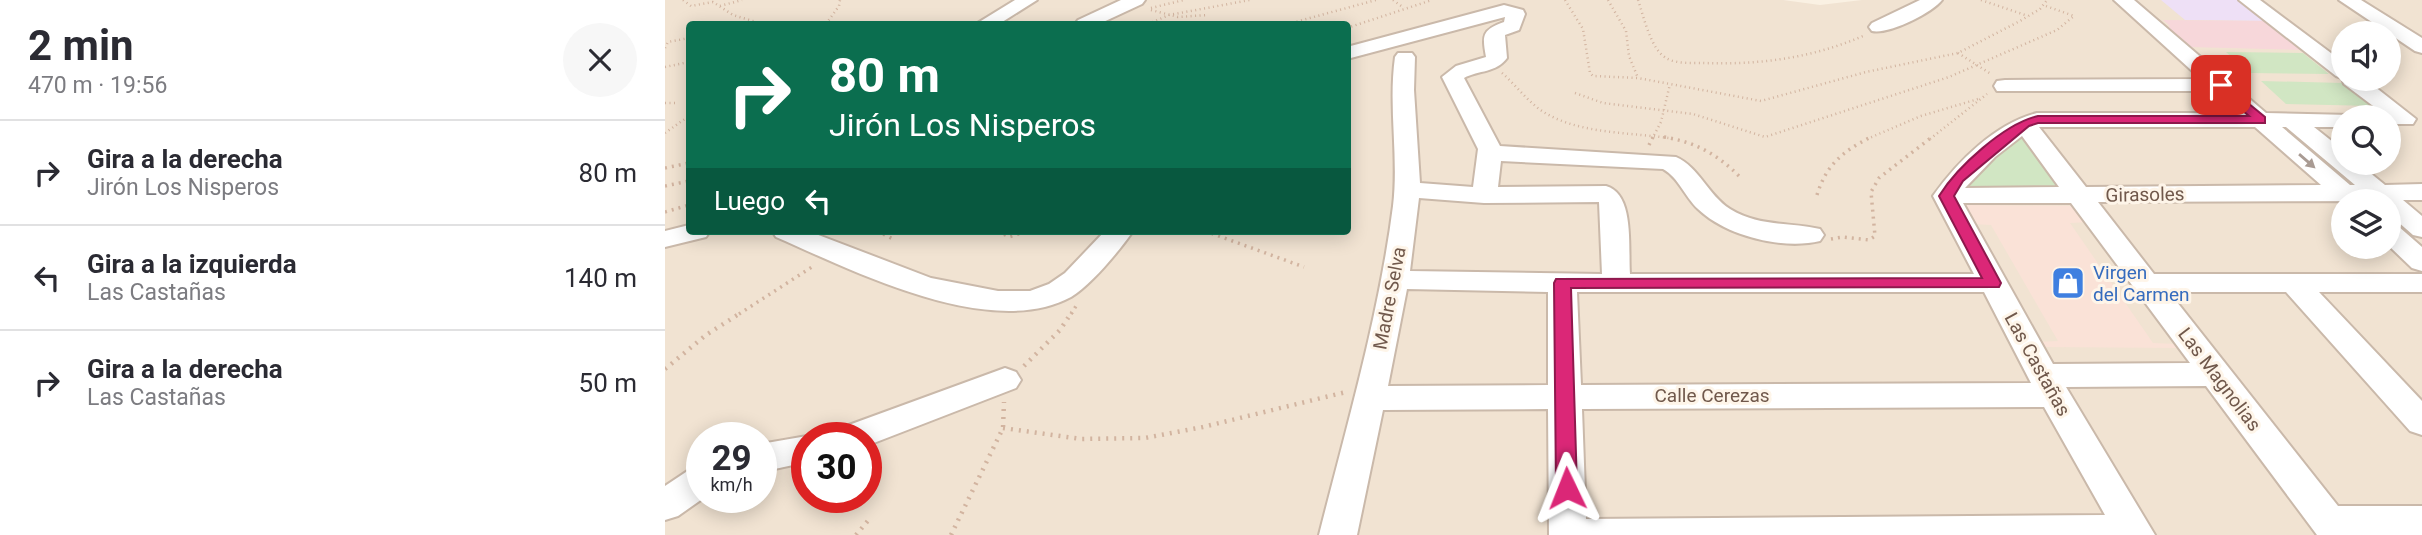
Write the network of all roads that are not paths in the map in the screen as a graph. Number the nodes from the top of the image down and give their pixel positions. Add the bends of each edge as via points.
1 (1933, 0) edge
2 (2123, 0) edge
3 (2248, 0) edge
4 (2347, 0) edge
5 (1026, 1) edge
6 (1128, 1) edge
7 (991, 21) edge
8 (1091, 21) edge
9 (1879, 27) road end
10 (2422, 47) edge
11 (1351, 52) edge
12 (1405, 57) dead end
13 (2331, 63) edge
14 (2221, 85) junction
15 (2005, 86) road end
16 (2368, 91) edge
17 (2405, 119) edge
18 (2261, 120) junction
19 (2292, 120) junction
20 (2331, 120) edge
21 (2024, 124) junction
22 (1491, 153) junction
23 (2331, 153) edge
24 (2358, 175) edge
25 (2339, 189) edge
26 (2375, 189) edge
27 (1407, 190) junction
28 (2401, 192) edge
29 (2422, 192) edge
30 (1485, 195) junction
31 (2080, 195) junction
32 (1947, 196) junction
33 (2331, 197) edge
34 (2401, 211) edge
35 (2422, 229) edge
36 (686, 234) edge
37 (794, 235) edge
38 (1116, 235) edge
39 (1811, 235) road end
40 (665, 239) edge
41 (2401, 243) edge
42 (2422, 262) edge
43 (1395, 279) junction
44 (1562, 283) junction
45 (1616, 283) junction
46 (1993, 283) junction
47 (2147, 283) junction
48 (2422, 283) edge
49 (2294, 284) junction
50 (2217, 374) junction
51 (1005, 380) road end
52 (2049, 386) junction
53 (1371, 392) junction
54 (1564, 395) junction
55 (2422, 422) edge
56 (882, 427) edge
57 (686, 491) edge
58 (665, 505) edge
59 (2422, 521) edge
60 (2334, 528) edge
61 (2135, 533) edge
62 (1338, 535) edge
63 (1568, 535) edge

1 - 9 street
2 - 14 street
3 - 13 street
4 - 10 street
5 - 7 street
6 - 8 street
11 - 22 street via 1504,12 1515,14 1512,26 1493,36 1497,58 1453,77
12 - 27 street, Madre Selva via 1401,80 1408,141
14 - 15 street
14 - 18 street
16 - 17 street
18 - 19 street
18 - 21 street via 2052,119
18 -> 25 street
19 - 20 street
19 - 23 street
21 - 31 street, Las Magnolias
21 - 32 street via 1957,179
22 - 30 street
22 - 39 street via 1677,166 1717,213 1737,224 1766,233
24 - 26 street
27 - 30 street
27 - 43 street, Madre Selva
28 - 29 street
30 - 45 street via 1606,194 1613,202
31 - 32 street, Girasoles
31 - 33 street, Girasoles
31 - 47 street, Las Magnolias
32 - 46 street, Las Castañas
34 - 35 street
36 - 40 street
37 - 38 street via 906,280 969,298 1026,303 1060,291
41 - 42 street
43 - 44 street
43 - 53 street, Madre Selva
44 - 45 street
44 - 54 street
45 - 46 street
46 - 52 street, Las Castañas
47 - 49 street
47 - 50 street, Las Magnolias
48 - 49 street
49 - 55 street
50 - 52 street, Calle Cerezas
50 - 60 street, Las Magnolias
51 - 56 street
52 - 54 street, Calle Cerezas
52 - 61 street, Las Castañas
53 - 54 street, Calle Cerezas
53 - 62 street, Madre Selva
54 - 63 street
57 - 58 street
59 - 60 street
61 - 63 street

